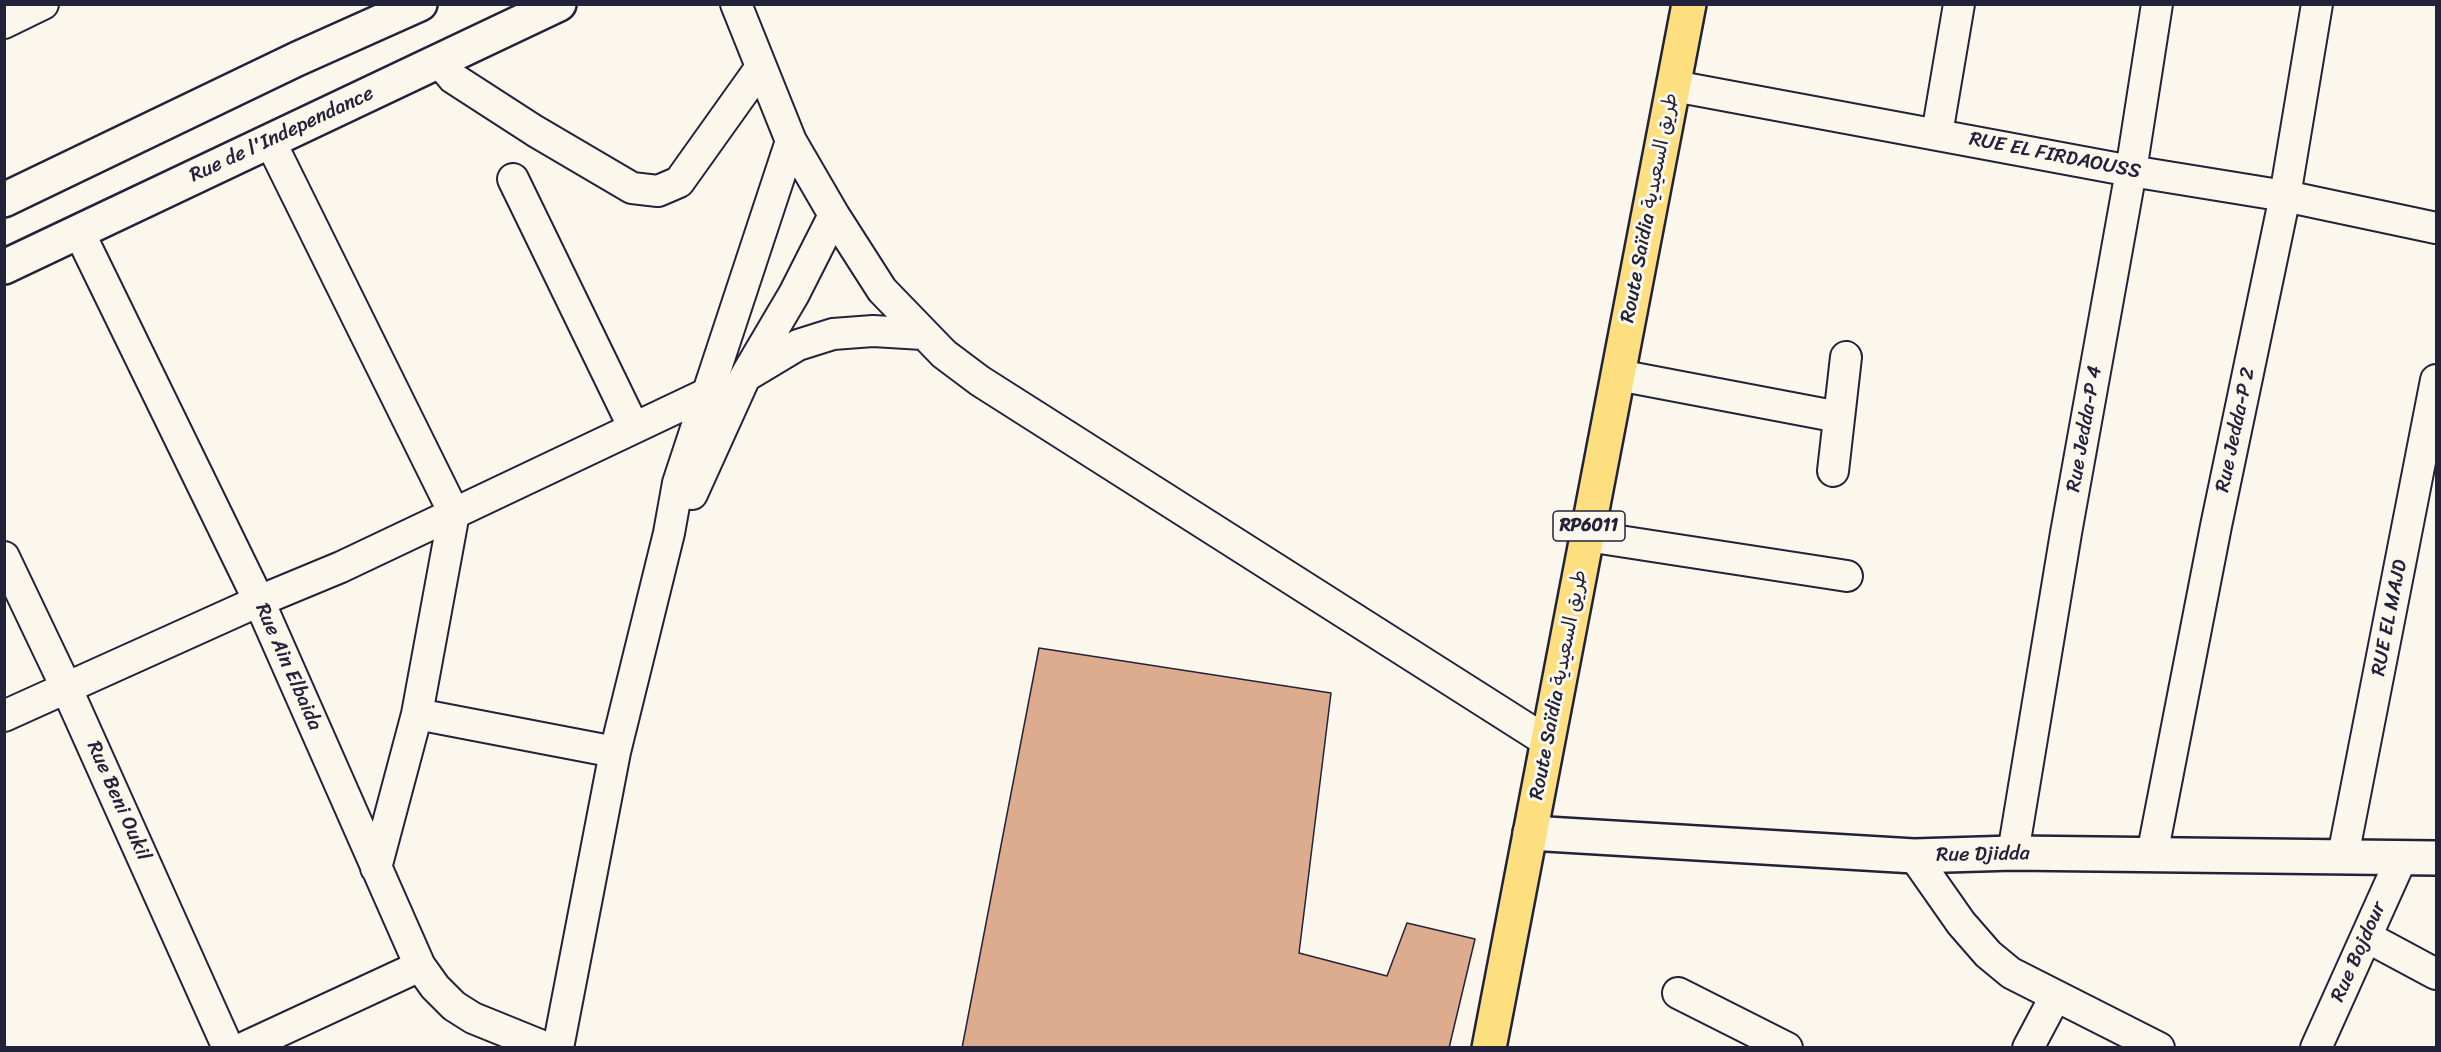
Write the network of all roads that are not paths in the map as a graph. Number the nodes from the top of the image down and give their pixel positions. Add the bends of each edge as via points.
1 (43, 4) edge
2 (420, 4) edge
3 (560, 4) edge
4 (736, 4) edge
5 (1689, 4) edge
6 (1959, 4) edge
7 (2157, 4) edge
8 (2317, 4) edge
9 (4, 23) edge
10 (439, 61) junction
11 (761, 68) junction
12 (1674, 86) junction
13 (1937, 134) junction
14 (270, 141) junction
15 (791, 141) junction
16 (2131, 171) junction
17 (513, 179) dead end
18 (6, 194) edge
19 (2285, 196) junction
20 (834, 215) junction
21 (2436, 228) edge
22 (79, 232) junction
23 (4, 267) edge
24 (923, 334) junction
25 (1846, 357) dead end
26 (1618, 375) junction
27 (745, 376) junction
28 (2436, 380) edge
29 (708, 393) junction
30 (1839, 417) junction
31 (634, 428) junction
32 (1833, 471) dead end
33 (454, 513) junction
34 (669, 533) junction
35 (1587, 536) junction
36 (4, 557) edge
37 (1847, 576) dead end
38 (259, 601) junction
39 (66, 687) junction
40 (417, 714) junction
41 (4, 716) edge
42 (1548, 742) junction
43 (615, 752) junction
44 (1530, 833) junction
45 (2013, 853) junction
46 (2152, 855) junction
47 (1914, 856) junction
48 (2343, 856) junction
49 (2402, 857) junction
50 (2436, 858) edge
51 (376, 868) junction
52 (2367, 937) junction
53 (420, 966) junction
54 (2436, 974) edge
55 (1678, 993) dead end
56 (2055, 997) junction
57 (228, 1047) edge
58 (243, 1047) edge
59 (547, 1047) edge
60 (558, 1047) edge
61 (1489, 1047) edge
62 (1787, 1047) edge
63 (2028, 1047) edge
64 (2159, 1047) edge
65 (2316, 1047) edge

1 - 9 street
2 - 18 main road
3 - 10 main road, Rue de l'Independance
4 - 11 street
5 - 12 highway, Route Saïdia طريق السعيدية / RP6011
6 - 13 street
7 - 16 street, Rue Jedda-P 4
8 - 19 street, Rue Jedda-P 2
10 - 11 street via 453,78 535,131 632,188 658,191 679,182
10 - 14 main road, Rue de l'Independance
11 - 15 street
12 - 13 street, RUE EL FIRDAOUSS
12 - 26 highway, Route Saïdia طريق السعيدية / RP6011
13 - 16 street, RUE EL FIRDAOUSS
14 - 22 main road, Rue de l'Independance
14 - 33 street
15 - 20 street
15 - 29 street
16 - 19 street, RUE EL FIRDAOUSS
16 - 45 street, Rue Jedda-P 4
17 - 31 street
19 - 21 street, RUE EL FIRDAOUSS
19 - 46 street, Rue Jedda-P 2
20 - 24 street via 882,290
20 - 27 street via 794,294
22 - 23 main road, Rue de l'Independance
22 - 38 street, Rue Ain Elbaida
24 - 27 street via 833,334 798,345
24 - 42 street via 980,381
25 - 30 street
26 - 30 street
26 - 35 highway, Route Saïdia طريق السعيدية / RP6011
27 - 34 street via 693,493
28 - 48 street, RUE EL MAJD
29 - 31 street
29 - 34 street via 678,483
30 - 32 street
31 - 33 street
33 - 38 street
33 - 40 street
34 - 43 street
35 - 37 street
35 - 42 highway, Route Saïdia طريق السعيدية / RP6011
36 - 39 street, Rue Beni Oukil
38 - 39 street
38 - 51 street, Rue Ain Elbaida
39 - 41 street
39 - 57 street, Rue Beni Oukil
40 - 43 street
40 - 51 street
42 - 44 highway, Route Saïdia طريق السعيدية / RP6011
43 - 60 street
44 - 47 main road, Rue Djidda
44 - 61 highway, Route Saïdia طريق السعيدية / RP6011
45 - 46 main road, Rue Djidda
45 - 47 main road, Rue Djidda
46 - 48 main road, Rue Djidda
47 - 56 street via 1988,954 2011,973
48 - 49 main road, Rue Djidda
49 - 50 main road, Rue Djidda
49 - 52 street, Rue Bojdour
51 - 53 street, Rue Ain Elbaida
52 - 54 street
52 - 65 street, Rue Bojdour
53 - 58 street
53 - 59 street, Rue Ain Elbaida via 454,1006 473,1018
55 - 62 street
56 - 63 street
56 - 64 street

